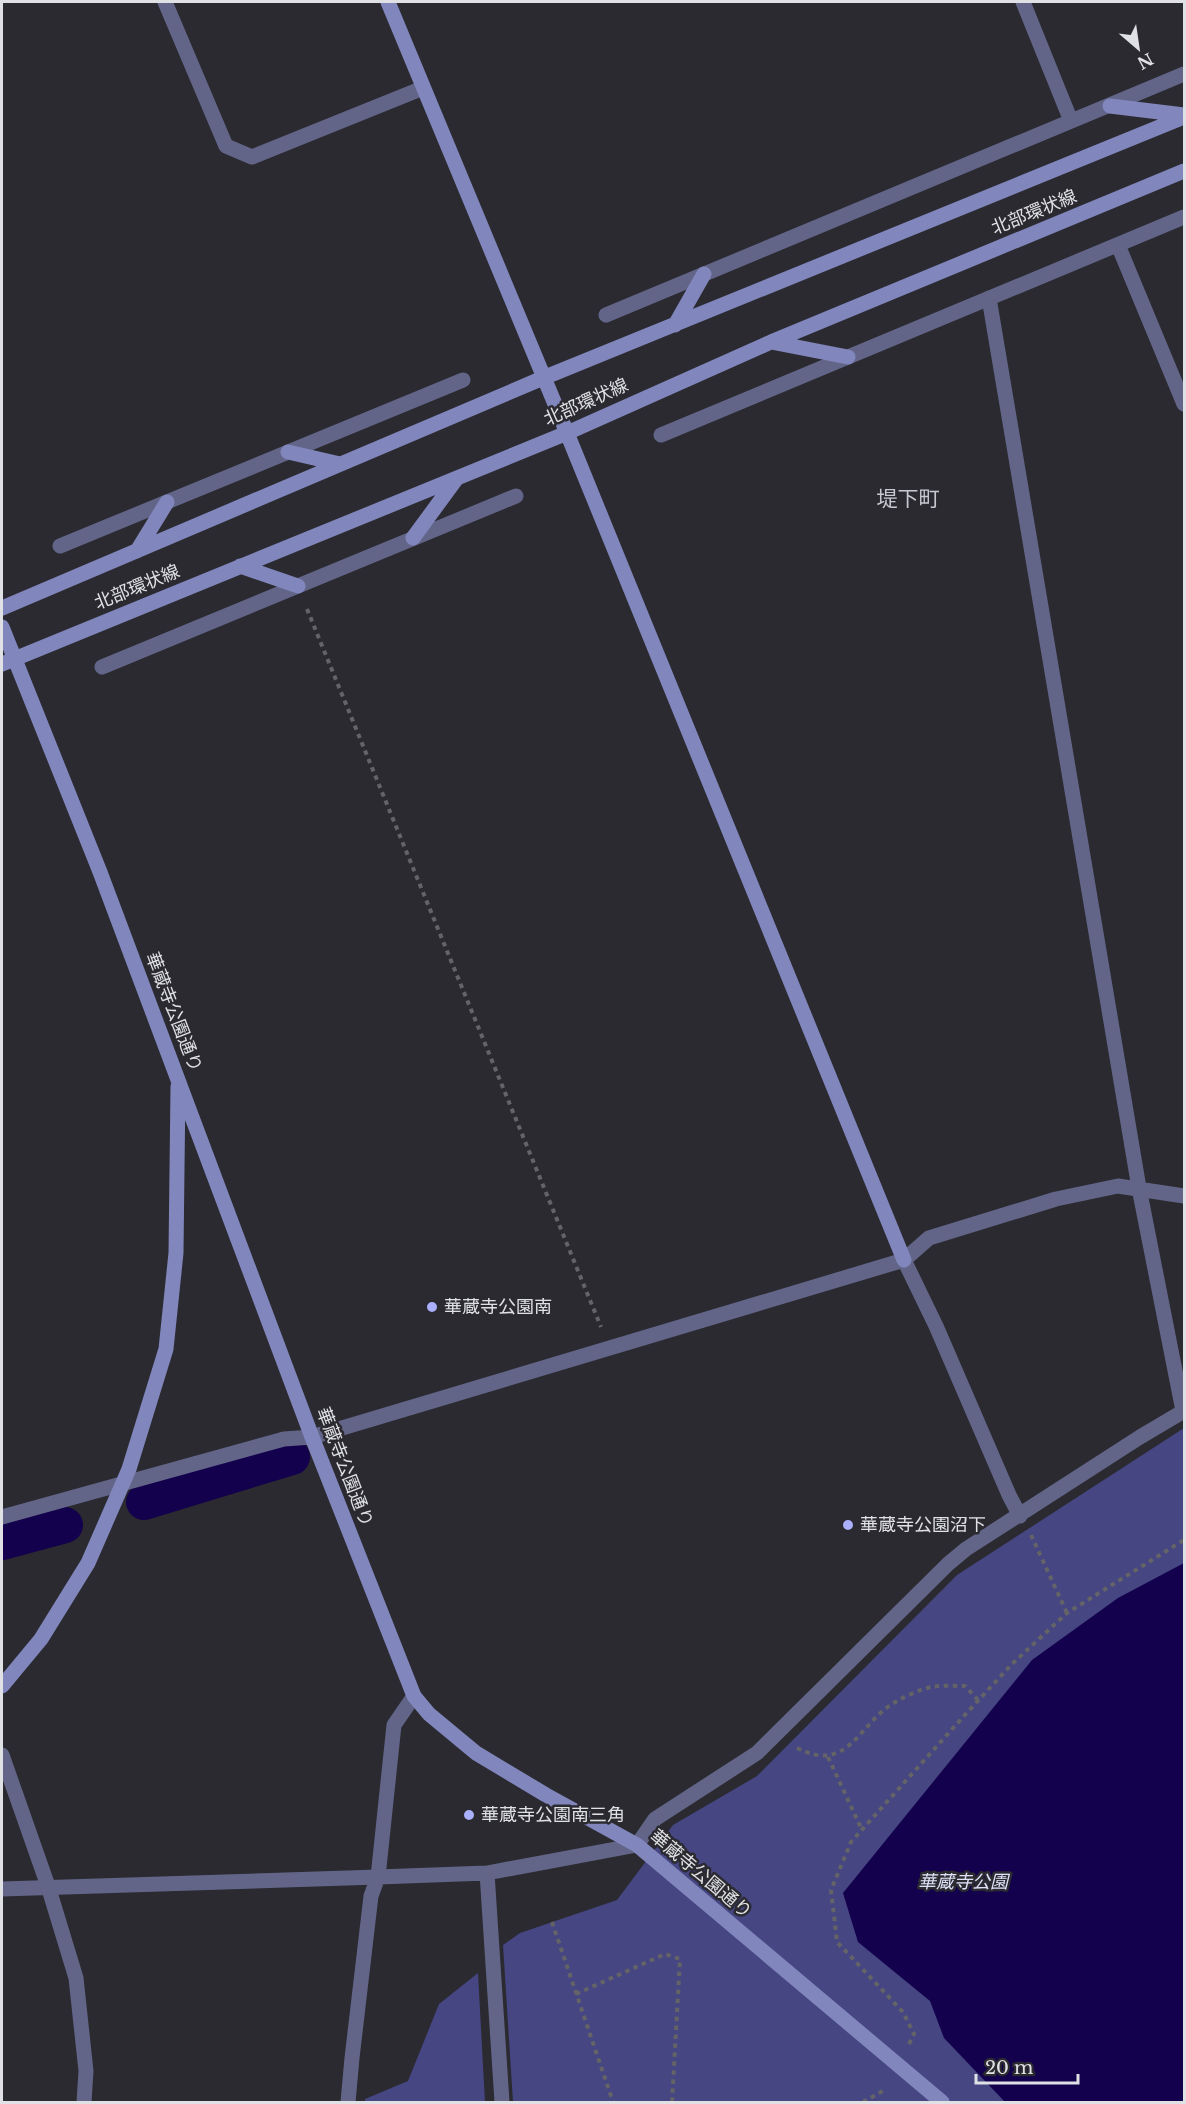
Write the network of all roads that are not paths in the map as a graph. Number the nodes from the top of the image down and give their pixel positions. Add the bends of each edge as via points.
1 (168, 2) edge
2 (1023, 2) edge
3 (392, 3) edge
4 (1185, 74) edge
5 (423, 88) junction
6 (1110, 106) junction
7 (1185, 116) edge
8 (1071, 121) junction
9 (1185, 171) edge
10 (1185, 217) edge
11 (1118, 245) junction
12 (704, 274) junction
13 (989, 298) junction
14 (606, 315) dead end
15 (675, 325) junction
16 (771, 342) junction
17 (848, 357) junction
18 (543, 378) junction
19 (463, 380) dead end
20 (1185, 404) edge
21 (567, 433) junction
22 (662, 435) dead end
23 (288, 452) junction
24 (340, 464) junction
25 (457, 478) junction
26 (516, 496) dead end
27 (166, 502) junction
28 (413, 538) junction
29 (60, 546) dead end
30 (137, 551) junction
31 (240, 566) junction
32 (298, 586) junction
33 (2, 608) edge
34 (2, 627) edge
35 (7, 662) edge
36 (102, 667) dead end
37 (178, 1077) junction
38 (1139, 1188) junction
39 (1185, 1196) edge
40 (904, 1260) junction
41 (1184, 1411) edge
42 (312, 1437) junction
43 (122, 1484) junction
44 (2, 1517) edge
45 (1024, 1522) junction
46 (2, 1686) edge
47 (414, 1696) junction
48 (2, 1755) edge
49 (637, 1845) junction
50 (488, 1873) junction
51 (378, 1877) junction
52 (48, 1886) junction
53 (2, 1889) edge
54 (84, 2103) edge
55 (348, 2103) edge
56 (502, 2103) edge
57 (942, 2103) edge

1 - 5 street via 226,146 252,157
2 - 8 street
3 - 5 street
4 - 6 street
5 - 18 street
6 - 7 street
6 - 8 street
7 - 15 street, 北部環状線
8 - 12 street
9 - 16 street, 北部環状線
10 - 11 street
11 - 13 street
11 - 20 street
12 - 14 street
12 - 15 street
13 - 17 street
13 - 38 street
15 - 18 street, 北部環状線
16 - 17 street
16 - 21 street, 北部環状線
17 - 22 street
18 - 21 street
18 - 24 street, 北部環状線
19 - 23 street
21 - 25 street, 北部環状線
21 - 40 street
23 - 24 street
23 - 27 street
24 - 30 street, 北部環状線
25 - 28 street
25 - 31 street, 北部環状線
26 - 28 street
27 - 29 street
27 - 30 street
28 - 32 street
30 - 33 street, 北部環状線
31 - 32 street
31 - 35 street, 北部環状線
32 - 36 street
34 - 35 street, 華蔵寺公園通り
35 - 37 street, 華蔵寺公園通り via 100,872
37 - 42 street, 華蔵寺公園通り
37 - 43 street via 176,1253 166,1349
38 - 39 street
38 - 40 street via 1118,1186 1056,1199 939,1234
38 - 41 street
40 - 42 street
40 - 45 street
41 - 45 street
42 - 43 street via 284,1439
42 - 47 street, 華蔵寺公園通り
43 - 44 street
43 - 46 street via 88,1563 41,1639
45 - 49 street via 966,1549 948,1564 757,1753 655,1819
47 - 49 street, 華蔵寺公園通り via 429,1714 476,1753
47 - 51 street via 394,1725
48 - 52 street
49 - 50 street
49 - 57 street, 華蔵寺公園通り
50 - 51 street
50 - 56 street
51 - 52 street
51 - 55 street via 371,1896
52 - 53 street
52 - 54 street via 76,1978 86,2071

